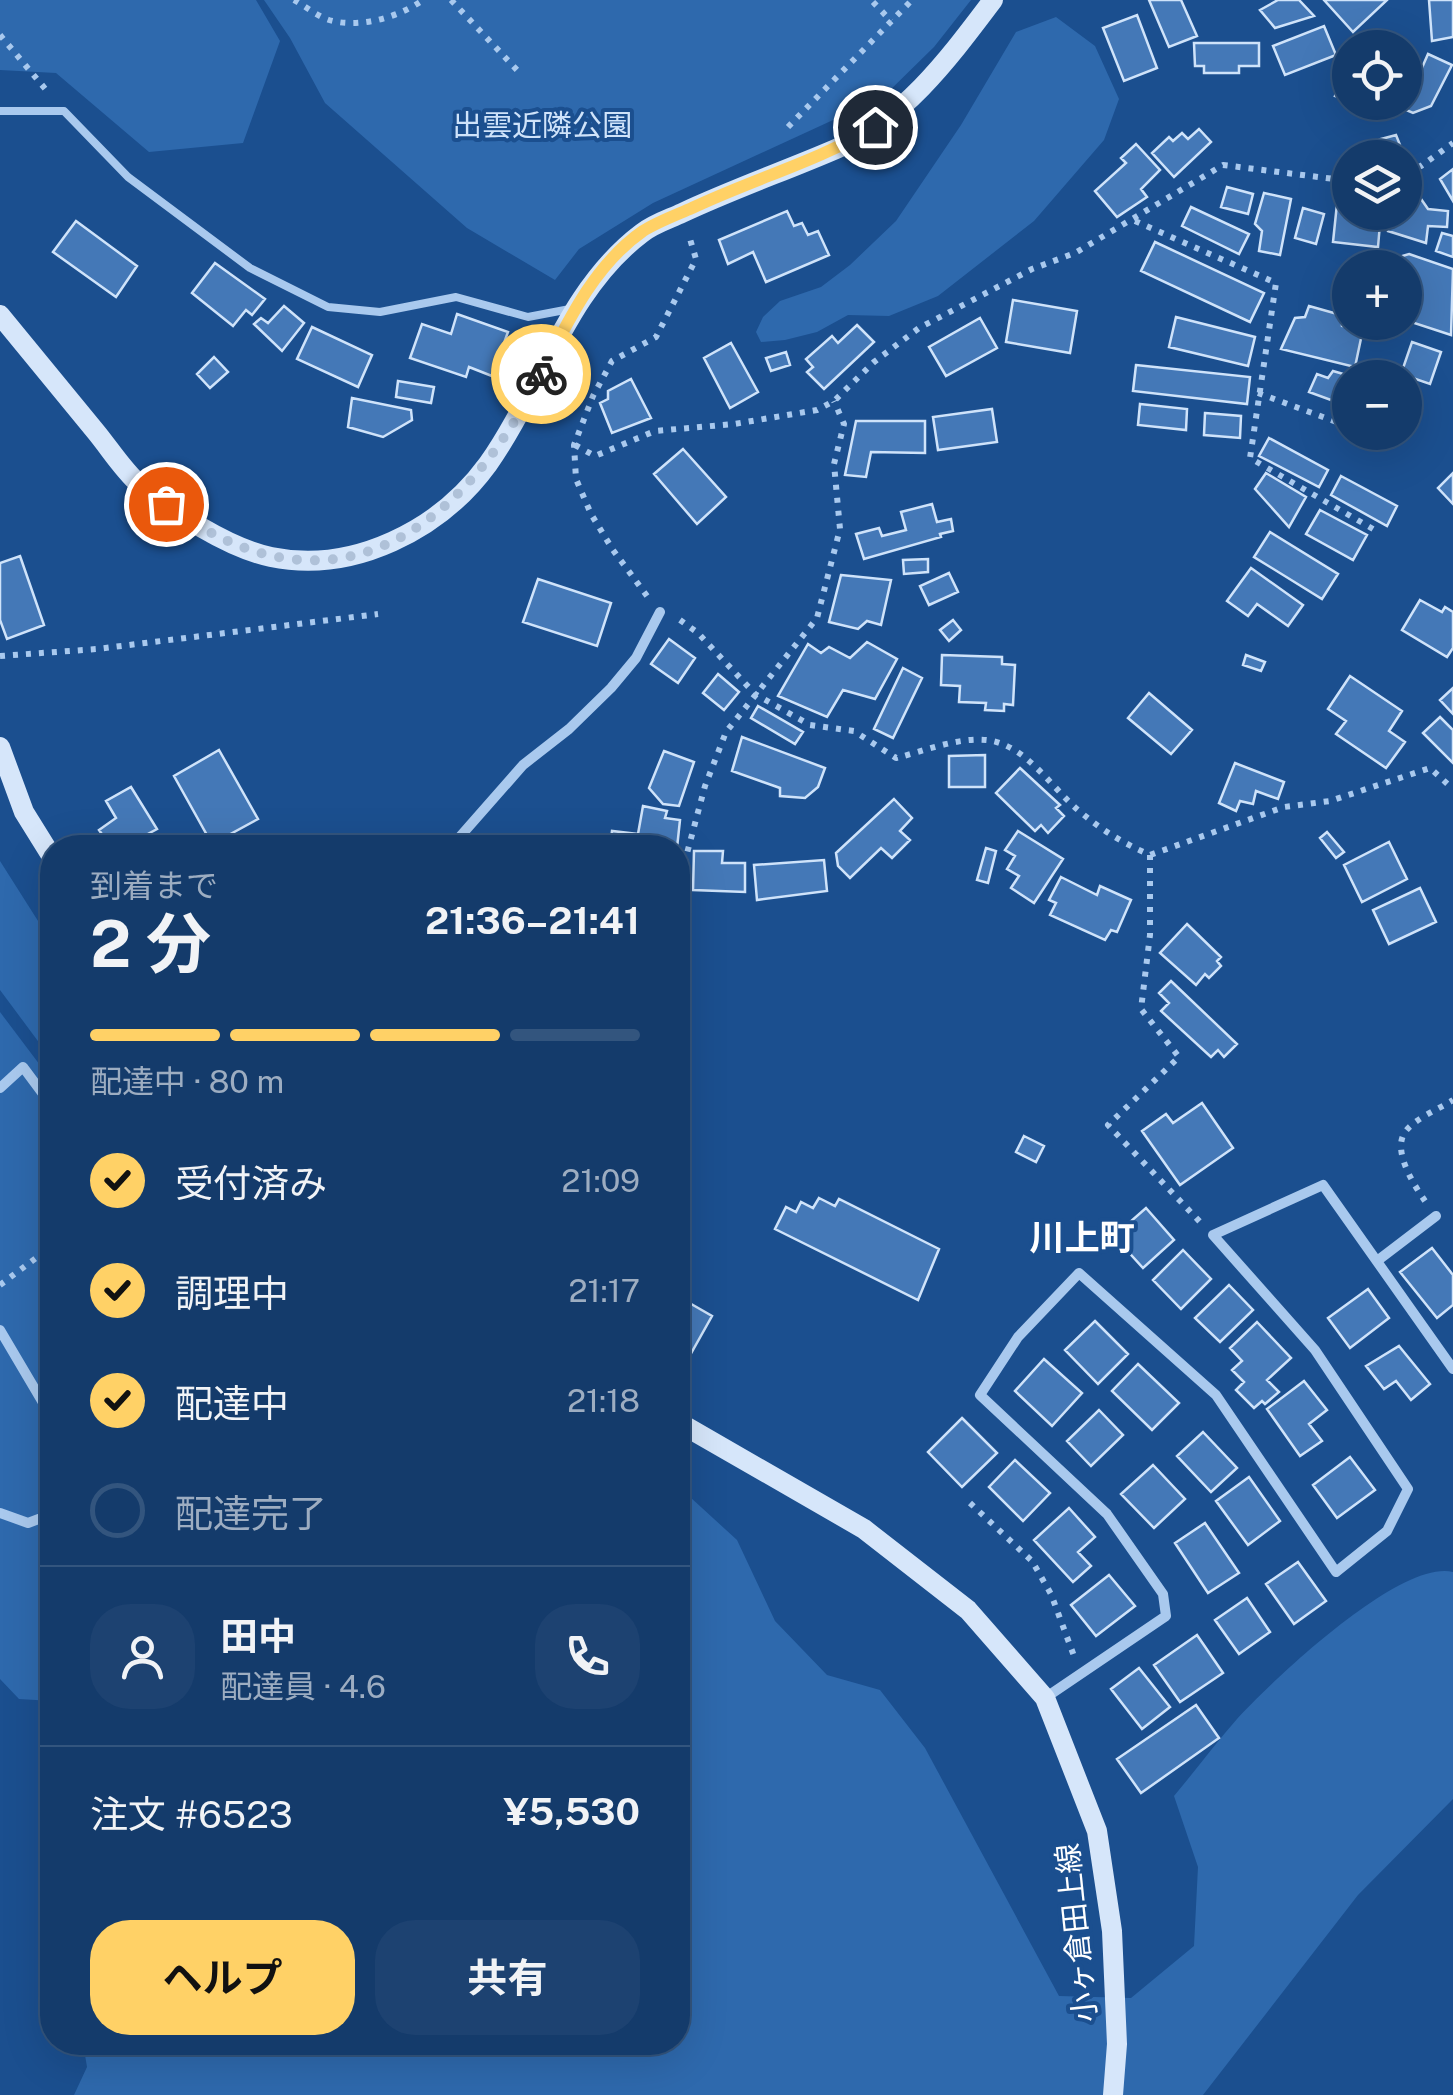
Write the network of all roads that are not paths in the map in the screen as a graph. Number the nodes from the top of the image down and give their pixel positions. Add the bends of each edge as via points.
1 (993, 0) edge
2 (0, 111) edge
3 (574, 308) junction
4 (0, 315) edge
5 (660, 612) road end
6 (0, 748) edge
7 (461, 835) edge
8 (40, 838) edge
9 (0, 1088) edge
10 (40, 1090) edge
11 (1436, 1216) road end
12 (1377, 1262) junction
13 (0, 1330) edge
14 (1453, 1369) edge
15 (40, 1398) edge
16 (690, 1429) edge
17 (0, 1513) edge
18 (40, 1518) edge
19 (1045, 1698) junction
20 (1112, 2095) edge

1 - 3 street via 906,103 875,127 644,231
2 - 3 lane via 64,110 128,177 219,245 328,307 380,312 456,297 528,317
3 - 4 street via 531,394 456,500 384,545 346,558 308,560 269,557 195,526 136,482
5 - 7 street via 611,688 523,765
6 - 8 street
9 - 10 street via 23,1067
11 - 12 street
12 - 14 street
12 - 19 street via 1323,1185 1213,1235 1315,1350 1408,1489 1386,1531 1336,1572 1216,1395 1079,1273 1018,1337 980,1394 1107,1514 1164,1594 1166,1616
13 - 15 street
16 - 19 street, 小ヶ倉田上線 via 864,1529 968,1610
17 - 18 street via 28,1523
19 - 20 street, 小ヶ倉田上線 via 1097,1831 1112,1931

